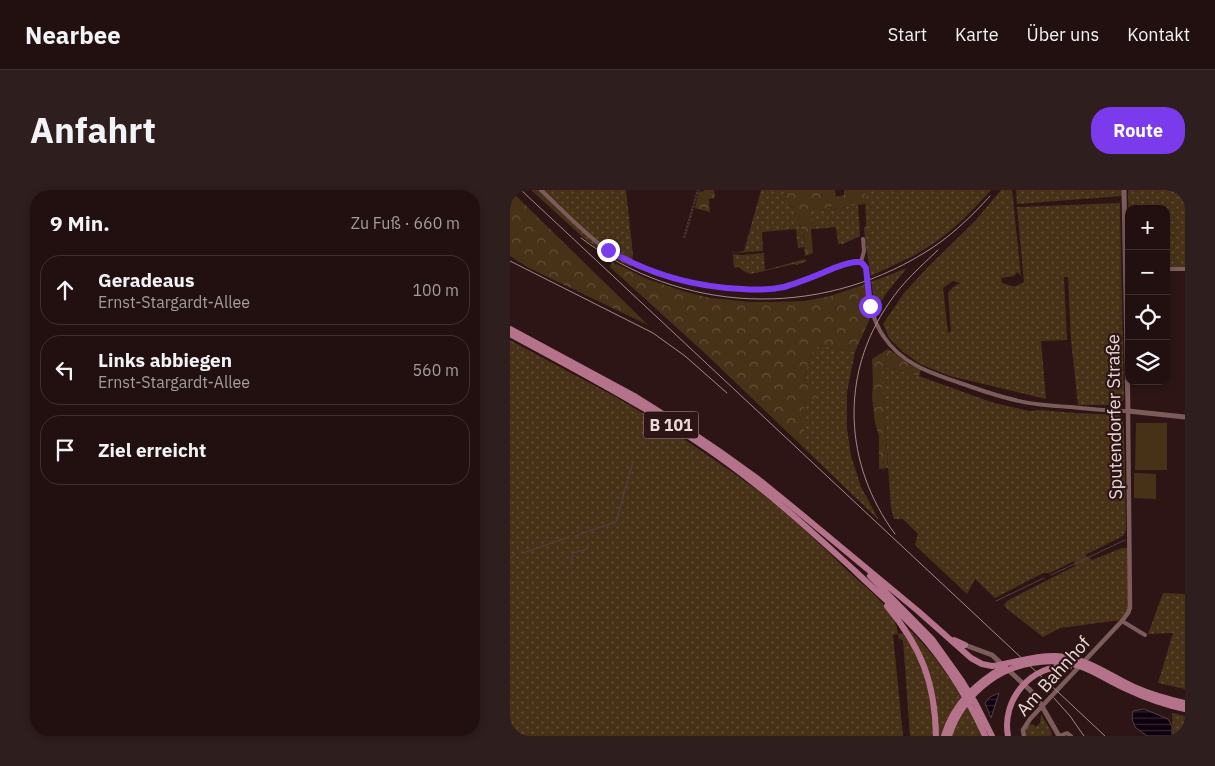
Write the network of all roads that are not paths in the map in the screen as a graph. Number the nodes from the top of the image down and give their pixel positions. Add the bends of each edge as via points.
1 (541, 190) edge
2 (1124, 190) edge
3 (863, 239) dead end
4 (1126, 250) edge
5 (861, 262) junction
6 (1170, 269) edge
7 (1185, 269) edge
8 (1127, 295) edge
9 (510, 329) edge
10 (510, 334) edge
11 (1128, 411) junction
12 (1185, 417) edge
13 (836, 544) junction
14 (872, 587) junction
15 (1122, 621) junction
16 (1145, 634) dead end
17 (946, 636) junction
18 (1108, 636) joint
19 (965, 645) joint
20 (1031, 660) junction
21 (1068, 665) junction
22 (1088, 666) junction
23 (998, 670) junction
24 (1185, 703) edge
25 (960, 708) junction
26 (1185, 709) edge
27 (936, 736) edge
28 (944, 736) edge
29 (949, 736) edge
30 (985, 736) edge
31 (992, 736) edge
32 (1008, 736) edge
33 (1024, 736) edge
34 (1059, 736) edge
35 (1071, 736) edge

1 - 5 street via 608,250 647,269 690,282 734,289 771,289 855,261
2 - 4 main road, Sputendorfer Straße
3 - 5 street
5 - 11 street via 866,272 872,311 882,335 901,356 920,368 993,394 1034,404
6 - 7 street
8 - 11 main road, Sputendorfer Straße
9 - 13 highway, B 101 via 636,397 699,437 758,479
10 - 14 highway, B 101 via 633,402 716,455 786,509
11 - 12 main road
11 - 15 street, Sputendorfer Straße via 1130,608
13 - 17 highway
13 - 31 highway, B 101 via 932,640 962,681
14 - 27 highway via 918,651 934,702
14 - 30 highway, B 101 via 928,643 954,679
15 - 16 street
15 - 18 street, Sputendorfer Straße
17 - 19 highway
17 - 23 highway via 975,661
18 - 33 street, Am Bahnhof via 1030,719 1023,730
19 - 34 main road via 992,655 1030,690
20 - 21 highway
20 - 22 highway via 1054,656 1076,659
20 - 23 highway
20 - 23 highway via 1010,663
21 - 22 highway
21 - 32 highway via 1043,671 1018,691 1009,710
22 - 24 highway via 1153,695
22 - 26 highway via 1130,691
23 - 25 highway via 968,694
25 - 28 highway via 951,718
25 - 29 highway
34 - 35 street via 1067,733

